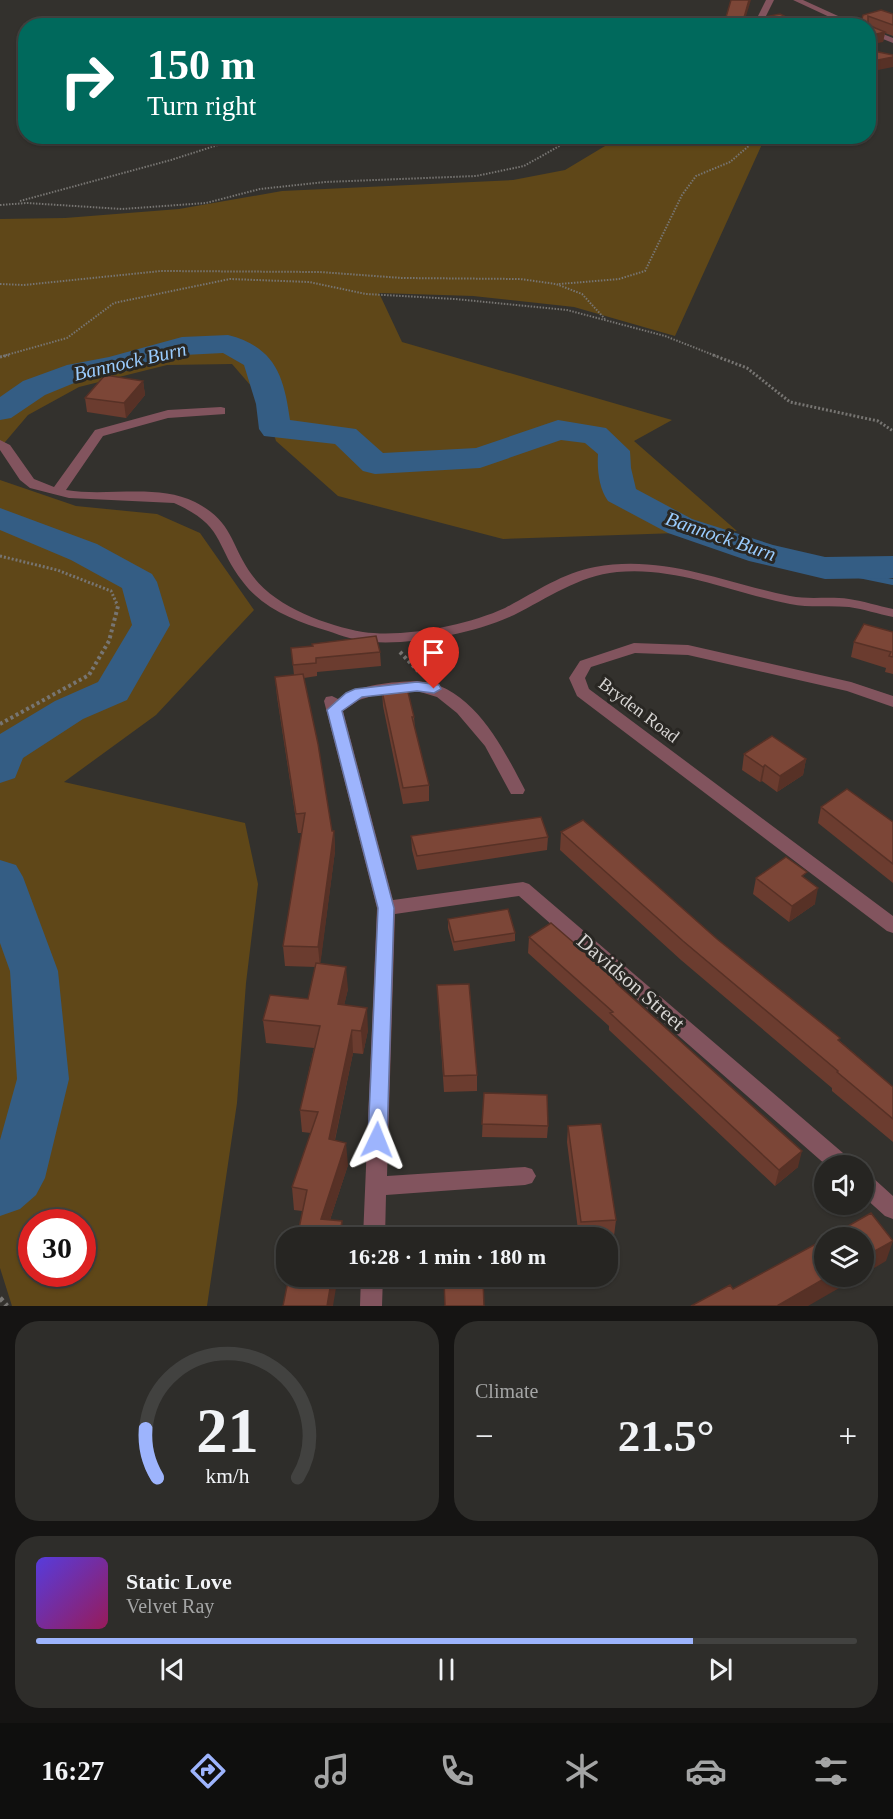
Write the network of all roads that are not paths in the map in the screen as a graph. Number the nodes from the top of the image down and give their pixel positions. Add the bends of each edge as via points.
1 (770, 0) edge
2 (797, 0) edge
3 (761, 18) edge
4 (839, 18) edge
5 (876, 35) edge
6 (893, 41) edge
7 (221, 411) dead end
8 (0, 444) edge
9 (58, 491) junction
10 (893, 613) edge
11 (893, 702) edge
12 (517, 790) dead end
13 (386, 908) junction
14 (893, 926) edge
15 (830, 1155) edge
16 (525, 1176) dead end
17 (376, 1186) junction
18 (874, 1193) edge
19 (893, 1209) edge
20 (374, 1227) edge
21 (372, 1287) edge
22 (371, 1306) edge

1 - 3 street
2 - 4 street
5 - 6 street
7 - 9 street via 168,414 99,433
8 - 9 street via 33,485
9 - 10 street via 96,496 154,496 193,506 225,536 238,567 253,585 278,604 338,629 369,637 410,636 494,618 593,571 637,566 685,573 793,601 848,603
11 - 14 street, Bryden Road via 851,687 688,650 634,648 585,664 577,678 582,692
12 - 13 street via 488,740 451,700 434,689 417,686 360,693 333,705
13 - 15 street, Davidson Street via 523,889
13 - 17 street
16 - 17 street
17 - 20 street
18 - 19 street
21 - 22 street

